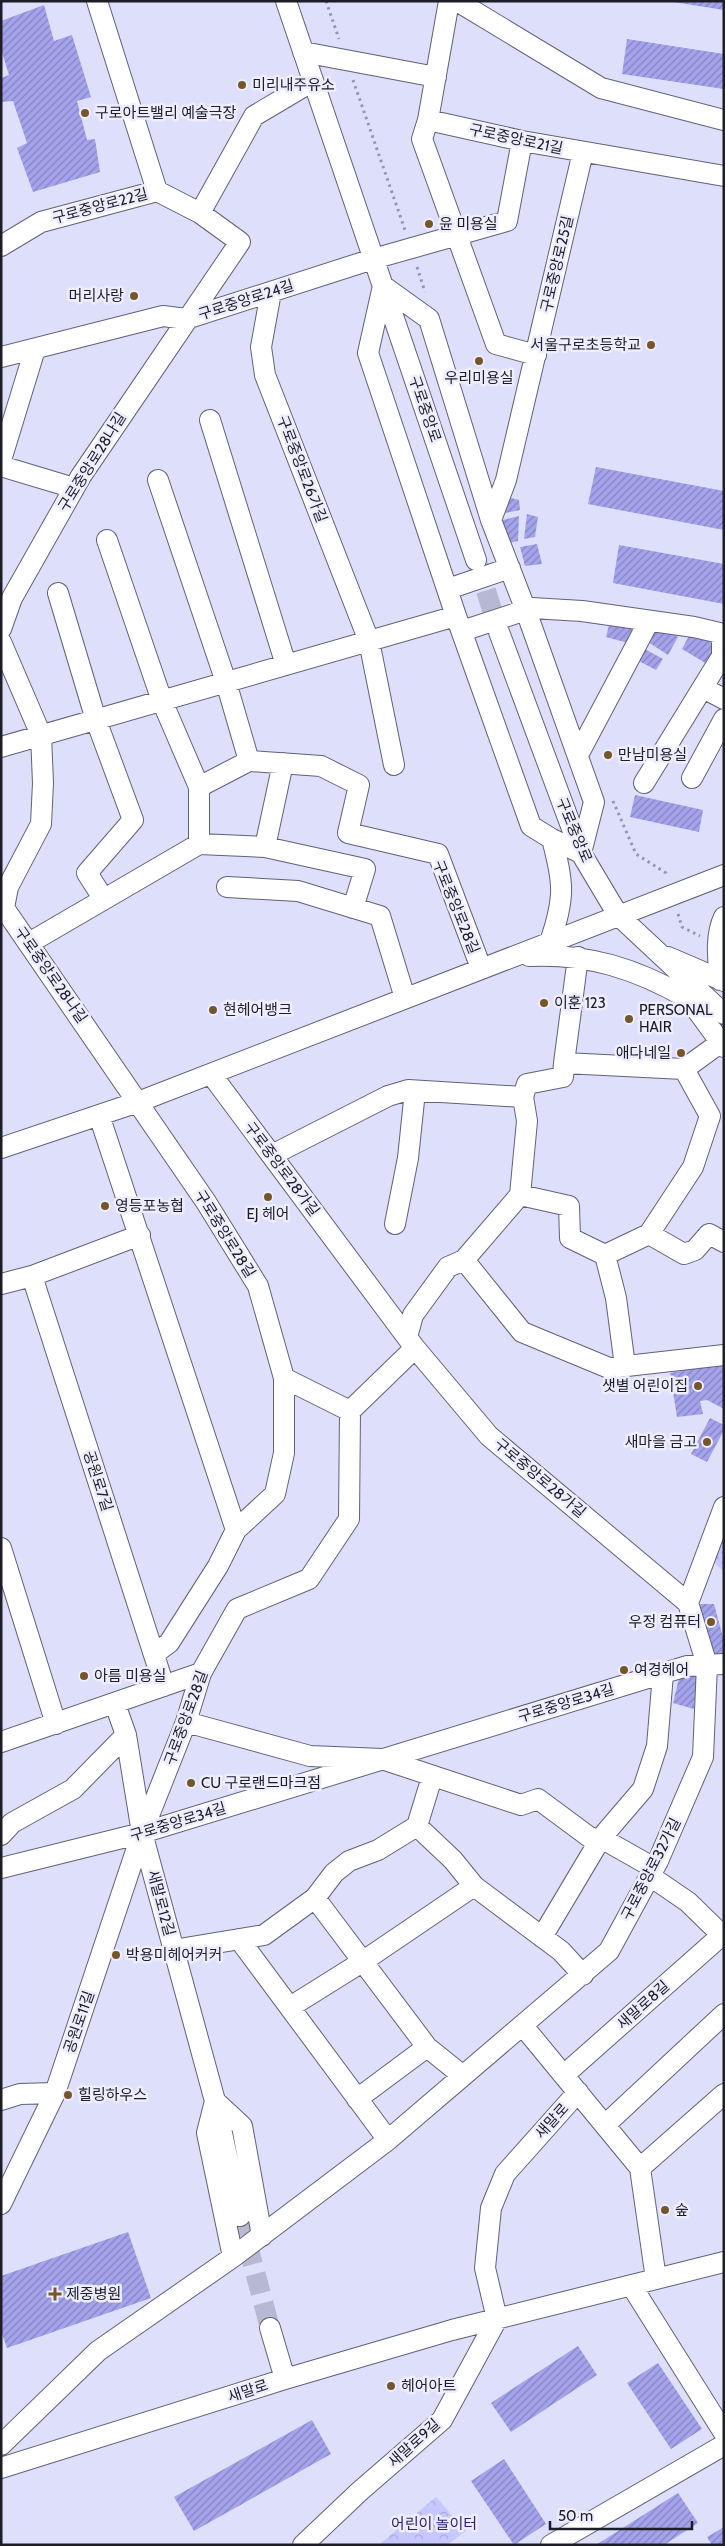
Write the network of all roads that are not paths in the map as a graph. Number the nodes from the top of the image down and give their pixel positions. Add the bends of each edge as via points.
1 (97, 1) edge
2 (286, 1) edge
3 (449, 1) edge
4 (457, 1) edge
5 (303, 52) junction
6 (436, 77) junction
7 (313, 81) junction
8 (428, 120) junction
9 (724, 120) edge
10 (522, 141) junction
11 (583, 152) junction
12 (724, 176) edge
13 (157, 191) junction
14 (200, 213) junction
15 (456, 236) junction
16 (1, 246) edge
17 (373, 259) junction
18 (383, 286) junction
19 (271, 292) junction
20 (186, 319) junction
21 (35, 349) junction
22 (536, 355) junction
23 (1, 357) edge
24 (210, 420) dead end
25 (1, 460) edge
26 (1, 466) edge
27 (158, 480) dead end
28 (74, 488) junction
29 (491, 520) junction
30 (107, 540) dead end
31 (476, 560) tunnel mouth
32 (510, 568) junction
33 (448, 589) junction
34 (58, 593) dead end
35 (525, 608) junction
36 (3, 616) edge
37 (649, 621) junction
38 (459, 624) junction
39 (499, 632) tunnel mouth
40 (723, 634) edge
41 (370, 641) junction
42 (1, 642) edge
43 (286, 665) junction
44 (226, 682) junction
45 (703, 688) junction
46 (724, 699) edge
47 (162, 700) junction
48 (724, 719) edge
49 (96, 720) junction
50 (41, 735) junction
51 (1, 747) edge
52 (578, 753) junction
53 (249, 761) junction
54 (282, 763) junction
55 (394, 765) dead end
56 (692, 778) dead end
57 (644, 783) dead end
58 (199, 787) junction
59 (552, 839) junction
60 (199, 844) junction
61 (265, 847) junction
62 (581, 853) junction
63 (724, 875) edge
64 (227, 887) dead end
65 (4, 890) edge
66 (103, 898) junction
67 (354, 908) junction
68 (618, 915) junction
69 (724, 917) edge
70 (550, 942) junction
71 (29, 943) junction
72 (657, 952) junction
73 (514, 956) junction
74 (578, 957) junction
75 (481, 968) junction
76 (722, 980) edge
77 (406, 998) junction
78 (687, 998) junction
79 (724, 1014) edge
80 (722, 1045) edge
81 (564, 1063) junction
82 (684, 1069) junction
83 (211, 1074) junction
84 (415, 1091) junction
85 (523, 1097) junction
86 (138, 1102) junction
87 (98, 1115) junction
88 (1, 1148) edge
89 (272, 1155) junction
90 (520, 1195) junction
91 (395, 1224) dead end
92 (649, 1234) junction
93 (140, 1235) junction
94 (724, 1242) edge
95 (606, 1255) junction
96 (464, 1260) junction
97 (32, 1276) junction
98 (1, 1284) edge
99 (411, 1342) junction
100 (724, 1355) edge
101 (625, 1366) junction
102 (284, 1378) junction
103 (350, 1411) junction
104 (724, 1507) edge
105 (236, 1530) junction
106 (1, 1548) edge
107 (688, 1603) junction
108 (154, 1654) junction
109 (716, 1664) edge
110 (201, 1673) junction
111 (663, 1674) junction
112 (164, 1686) junction
113 (115, 1704) junction
114 (186, 1722) junction
115 (56, 1724) junction
116 (126, 1736) junction
117 (1, 1742) edge
118 (382, 1759) junction
119 (432, 1776) junction
120 (417, 1826) junction
121 (142, 1834) junction
122 (1, 1835) edge
123 (601, 1838) junction
124 (1, 1868) edge
125 (652, 1872) junction
126 (474, 1886) junction
127 (315, 1898) junction
128 (723, 1936) edge
129 (542, 1937) junction
130 (239, 1938) junction
131 (173, 1950) junction
132 (362, 1962) junction
133 (583, 1975) junction
134 (290, 2007) junction
135 (724, 2014) edge
136 (523, 2026) junction
137 (427, 2047) junction
138 (463, 2076) junction
139 (564, 2076) junction
140 (578, 2092) junction
141 (55, 2093) junction
142 (7, 2094) edge
143 (724, 2094) edge
144 (357, 2099) junction
145 (215, 2101) junction
146 (605, 2125) junction
147 (388, 2140) junction
148 (640, 2168) junction
149 (1, 2204) edge
150 (240, 2216) tunnel mouth
151 (262, 2236) junction
152 (233, 2257) junction
153 (724, 2262) edge
154 (656, 2279) junction
155 (631, 2286) junction
156 (497, 2319) junction
157 (270, 2328) tunnel mouth
158 (285, 2379) junction
159 (724, 2433) edge
160 (1, 2445) edge
161 (724, 2445) edge
162 (1, 2468) edge
163 (303, 2545) edge
164 (551, 2545) edge

1 - 13 street
2 - 5 street, 구로중앙로
3 - 6 street
4 - 9 street via 600,88
5 - 6 street
5 - 7 street, 구로중앙로
6 - 8 street
7 - 14 street via 254,116
7 - 17 street, 구로중앙로
8 - 10 street, 구로중앙로21길
8 - 15 street via 422,139
10 - 11 street, 구로중앙로21길
10 - 15 street via 507,221
11 - 12 street, 구로중앙로21길
11 - 22 street, 구로중앙로25길
13 - 14 street, 구로중앙로22길
13 - 16 street, 구로중앙로22길 via 41,222
14 - 20 street, 구로중앙로22길 via 240,242
15 - 17 street
15 - 22 street via 496,344
17 - 18 street, 구로중앙로
17 - 19 street, 구로중앙로24길
18 - 29 street via 429,319
18 - 31 street, 구로중앙로
18 - 33 street via 368,353
19 - 20 street, 구로중앙로24길
19 - 41 street, 구로중앙로26가길 via 261,347 265,375
20 - 21 street, 구로중앙로24길 via 162,316
20 - 28 street, 구로중앙로28나길
21 - 23 street, 구로중앙로24길
21 - 25 street
22 - 29 street, 구로중앙로25길 via 506,480
24 - 43 street
26 - 28 street
27 - 44 street
28 - 36 street, 구로중앙로28나길
29 - 32 street
30 - 47 street
32 - 33 street
32 - 35 street
33 - 38 street
34 - 49 street
35 - 37 street via 582,611
35 - 38 street
35 - 52 street
37 - 40 street
37 - 52 street
38 - 41 street
38 - 59 street via 531,826
39 - 62 street, 구로중앙로
40 - 45 street via 722,656
41 - 43 street
41 - 55 street, 구로중앙로26가길
42 - 50 street, 구로중앙로28나길
43 - 44 street
44 - 47 street
44 - 53 street
45 - 46 street
45 - 57 street
47 - 49 street
47 - 58 street
48 - 56 street
49 - 50 street
49 - 66 street via 133,820 88,873
50 - 51 street
50 - 65 street, 구로중앙로28나길 via 41,824
52 - 62 street via 594,802
53 - 54 street, 구로중앙로28길
53 - 58 street
54 - 61 street
54 - 75 street, 구로중앙로28길 via 321,766 359,785 348,832 438,854
58 - 60 street
59 - 62 street
59 - 70 street via 562,876 561,912
60 - 61 street
60 - 66 street
61 - 67 street via 365,870
62 - 68 street, 구로중앙로
63 - 68 street, 구로중앙로28길
64 - 67 street via 298,891
65 - 71 street, 구로중앙로28나길 via 4,908
66 - 71 street
67 - 77 street via 380,916
68 - 70 street, 구로중앙로28길
68 - 72 street, 구로중앙로
69 - 76 street via 720,925 718,955
70 - 73 street, 구로중앙로28길
71 - 86 street, 구로중앙로28나길
72 - 76 street
72 - 78 street
72 - 79 street, 구로중앙로
73 - 74 street
73 - 75 street, 구로중앙로28길
74 - 78 street via 621,967 655,980
74 - 81 street
75 - 77 street, 구로중앙로28길
77 - 83 street, 구로중앙로28길
78 - 80 street
80 - 82 street
81 - 82 street
81 - 85 street via 563,1077 527,1084
82 - 92 street via 710,1116 693,1167
83 - 86 street, 구로중앙로28길
83 - 89 street, 구로중앙로28가길
84 - 85 street
84 - 89 street via 388,1096
84 - 91 street via 408,1158
85 - 90 street via 527,1121
86 - 87 street, 구로중앙로28길
86 - 102 street, 구로중앙로28길 via 258,1286
87 - 88 street, 구로중앙로28길
87 - 93 street
89 - 99 street, 구로중앙로28가길
90 - 95 street via 569,1206 570,1238
90 - 96 street
92 - 94 street via 684,1254 695,1250 709,1234
92 - 95 street
93 - 97 street
93 - 105 street
95 - 101 street via 616,1298
96 - 99 street via 448,1267 414,1315
96 - 101 street via 522,1332 609,1368
97 - 98 street
97 - 108 street, 공원로7길
99 - 103 street
99 - 107 street, 구로중앙로28가길 via 490,1436
100 - 101 street
102 - 103 street
102 - 105 street, 구로중앙로28길 via 284,1453 275,1494
103 - 110 street, 구로중앙로28길 via 349,1519 309,1578 237,1608
104 - 107 street
105 - 108 street, 구로중앙로28길 via 218,1566 169,1643
106 - 115 street
107 - 109 street, 구로중앙로32가길
108 - 112 street, 공원로7길
109 - 111 street, 구로중앙로34길 via 687,1666
109 - 125 street, 구로중앙로32가길 via 703,1757
110 - 112 street
110 - 114 street, 구로중앙로28길
111 - 118 street, 구로중앙로34길
111 - 123 street via 657,1746 643,1789
112 - 113 street
113 - 115 street
113 - 116 street, 새말로12길
114 - 118 street, 구로중앙로34길 via 310,1756
114 - 121 street, 구로중앙로28길
115 - 117 street
116 - 121 street, 새말로12길
116 - 122 street via 73,1789 12,1823
118 - 119 street, 구로중앙로34길
118 - 121 street, 구로중앙로34길
119 - 120 street
119 - 123 street, 구로중앙로34길 via 521,1806 538,1799 592,1839
120 - 126 street via 453,1860
120 - 127 street via 378,1850 349,1861 334,1873
121 - 124 street, 구로중앙로34길
121 - 131 street, 새말로12길
121 - 141 street, 공원로11길
123 - 125 street, 구로중앙로34길
123 - 129 street
125 - 128 street, 구로중앙로34길
125 - 133 street, 구로중앙로32가길 via 609,1951
126 - 129 street
126 - 132 street
127 - 130 street via 264,1935
127 - 132 street
128 - 139 street, 새말로8길
129 - 133 street via 561,1951
130 - 131 street
130 - 134 street
131 - 145 street, 새말로12길
132 - 134 street
132 - 137 street
133 - 136 street, 구로중앙로32가길
134 - 144 street
135 - 146 street
136 - 138 street, 구로중앙로32가길
136 - 139 street
137 - 138 street
137 - 144 street
138 - 147 street, 구로중앙로32가길
139 - 140 street
140 - 146 street
140 - 156 street, 새말로 via 505,2174 490,2208 484,2268
141 - 142 street
141 - 149 street, 공원로11길
143 - 148 street
144 - 147 street
145 - 150 street, 새말로12길
145 - 151 street via 242,2126
145 - 152 street, 새말로12길 via 207,2133
146 - 148 street
147 - 151 street, 구로중앙로32가길
148 - 154 street
151 - 152 street, 구로중앙로32가길
152 - 160 street, 구로중앙로32가길 via 98,2351
153 - 154 street, 새말로
154 - 155 street, 새말로
155 - 156 street, 새말로
155 - 159 street
156 - 158 street, 새말로
156 - 163 street, 새말로9길 via 442,2420
157 - 158 street
158 - 162 street, 새말로
161 - 164 street

